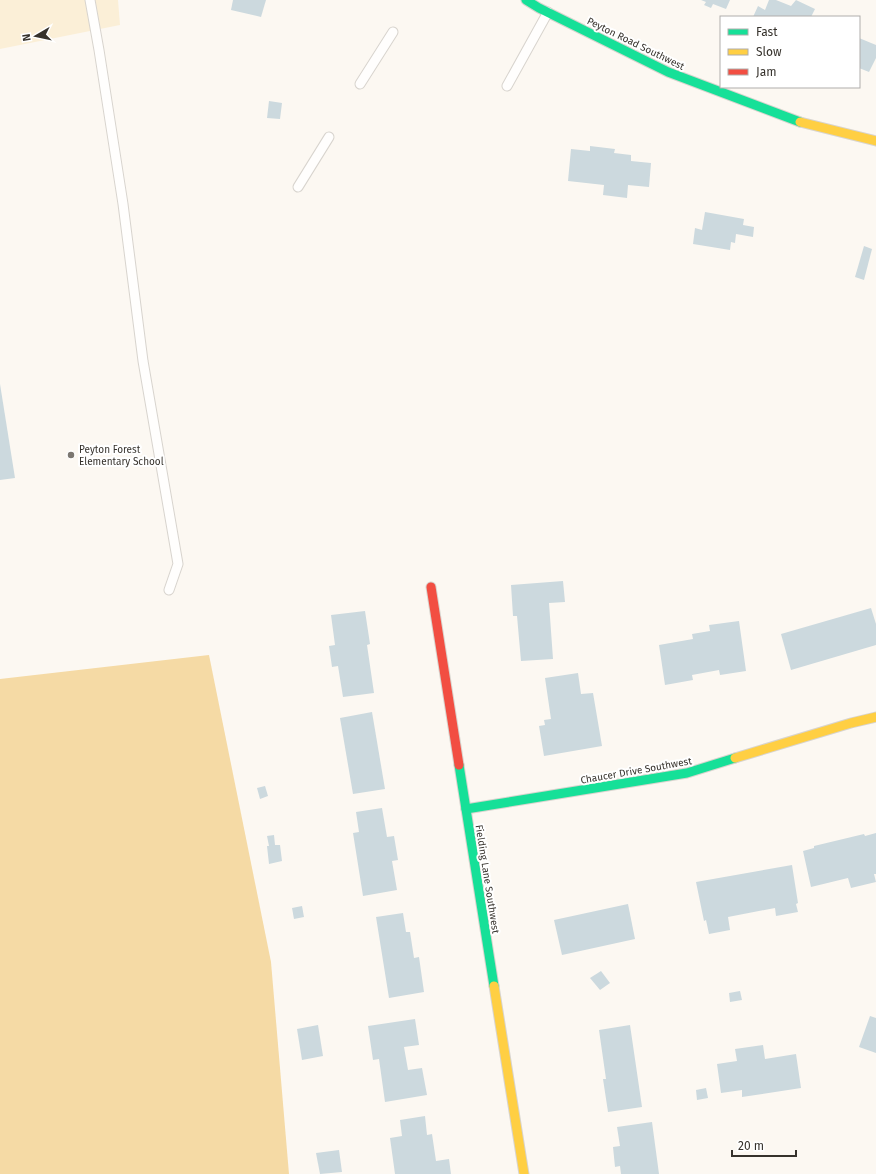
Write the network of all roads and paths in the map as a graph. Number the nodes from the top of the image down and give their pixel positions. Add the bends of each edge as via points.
1 (90, 0) edge
2 (526, 0) edge
3 (548, 12) junction
4 (393, 32) dead end
5 (360, 84) dead end
6 (507, 86) dead end
7 (328, 137) dead end
8 (876, 141) edge
9 (298, 187) dead end
10 (431, 587) dead end
11 (170, 590) dead end
12 (876, 717) edge
13 (466, 809) junction
14 (524, 1174) edge

1 - 11 lane via 123,204 143,361 178,564
2 - 3 street, Peyton Road Southwest
3 - 6 lane
3 - 8 street, Peyton Road Southwest via 668,72 799,122
4 - 5 lane
7 - 9 lane
10 - 13 street, Fielding Lane Southwest
12 - 13 street, Chaucer Drive Southwest via 687,774
13 - 14 street, Fielding Lane Southwest

